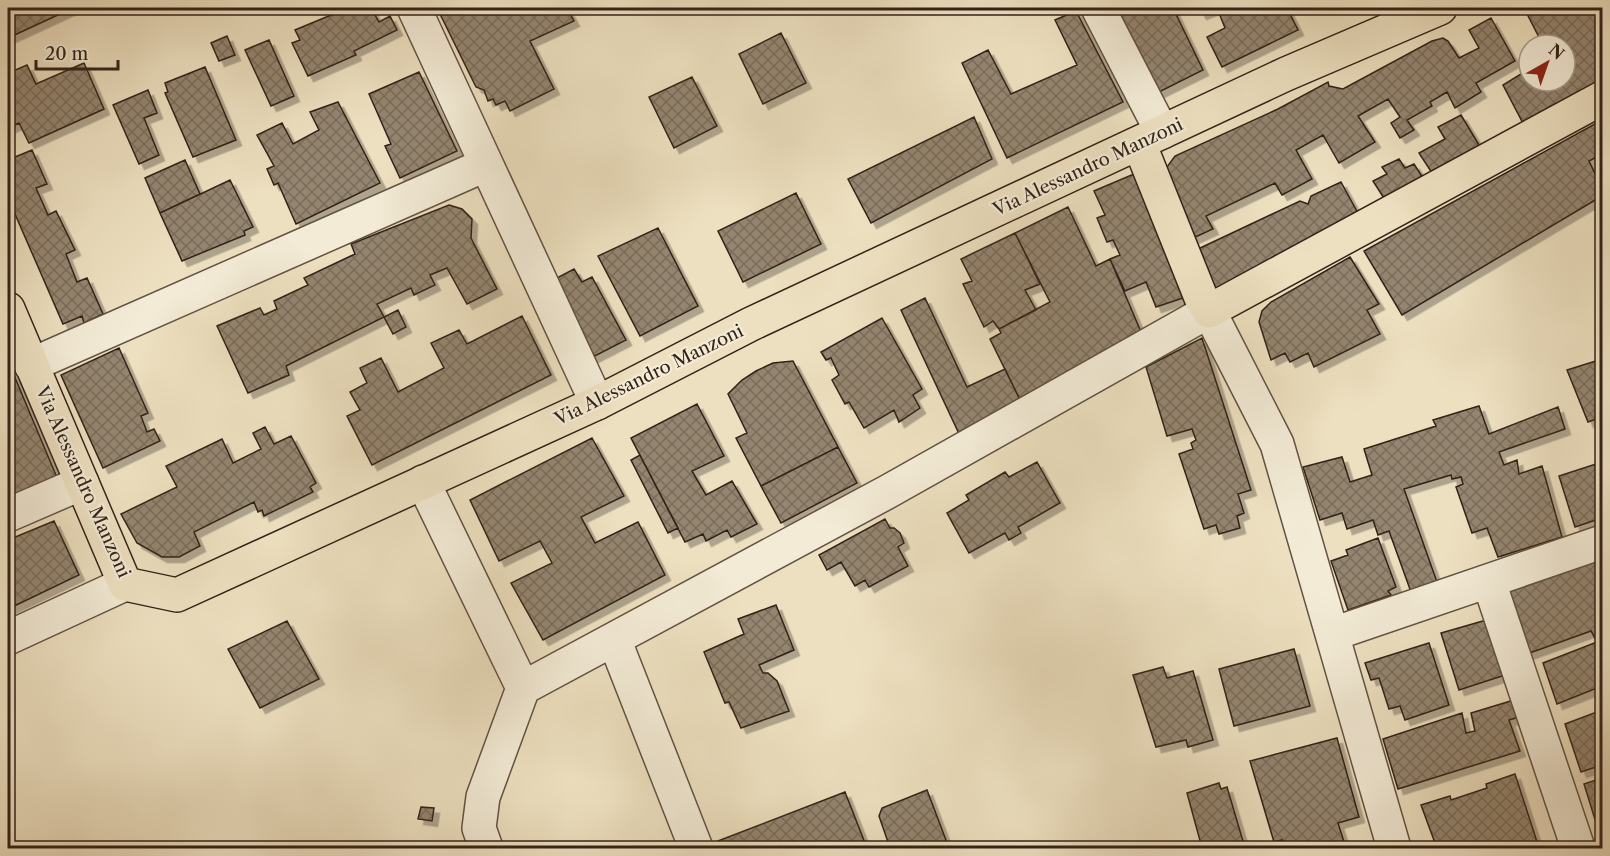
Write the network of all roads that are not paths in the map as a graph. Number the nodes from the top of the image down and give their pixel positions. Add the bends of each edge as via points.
1 (414, 8) edge
2 (1098, 8) edge
3 (1440, 8) edge
4 (1602, 98) edge
5 (1151, 138) junction
6 (485, 165) junction
7 (8, 309) edge
8 (1209, 311) junction
9 (31, 365) junction
10 (597, 403) junction
11 (423, 482) junction
12 (82, 483) junction
13 (8, 515) edge
14 (1602, 542) edge
15 (1489, 582) junction
16 (125, 584) junction
17 (1334, 633) junction
18 (8, 638) edge
19 (614, 639) junction
20 (523, 688) junction
21 (486, 849) edge
22 (696, 849) edge
23 (1394, 849) edge
24 (1578, 849) edge

1 - 6 street
2 - 5 street
3 - 5 main road, Via Alessandro Manzoni
4 - 8 main road
5 - 8 main road via 1202,300
5 - 10 main road, Via Alessandro Manzoni via 752,324
6 - 9 street
6 - 10 street
7 - 9 main road, Via Alessandro Manzoni
8 - 17 street via 1277,444
8 - 19 street
9 - 12 main road, Via Alessandro Manzoni
10 - 11 main road, Via Alessandro Manzoni
11 - 16 main road, Via Alessandro Manzoni via 177,595
11 - 20 street
12 - 13 street
12 - 16 main road, Via Alessandro Manzoni
14 - 15 street
15 - 17 street
15 - 24 street
16 - 18 street
17 - 23 street
19 - 20 street
19 - 22 street
20 - 21 street via 483,797 478,828

